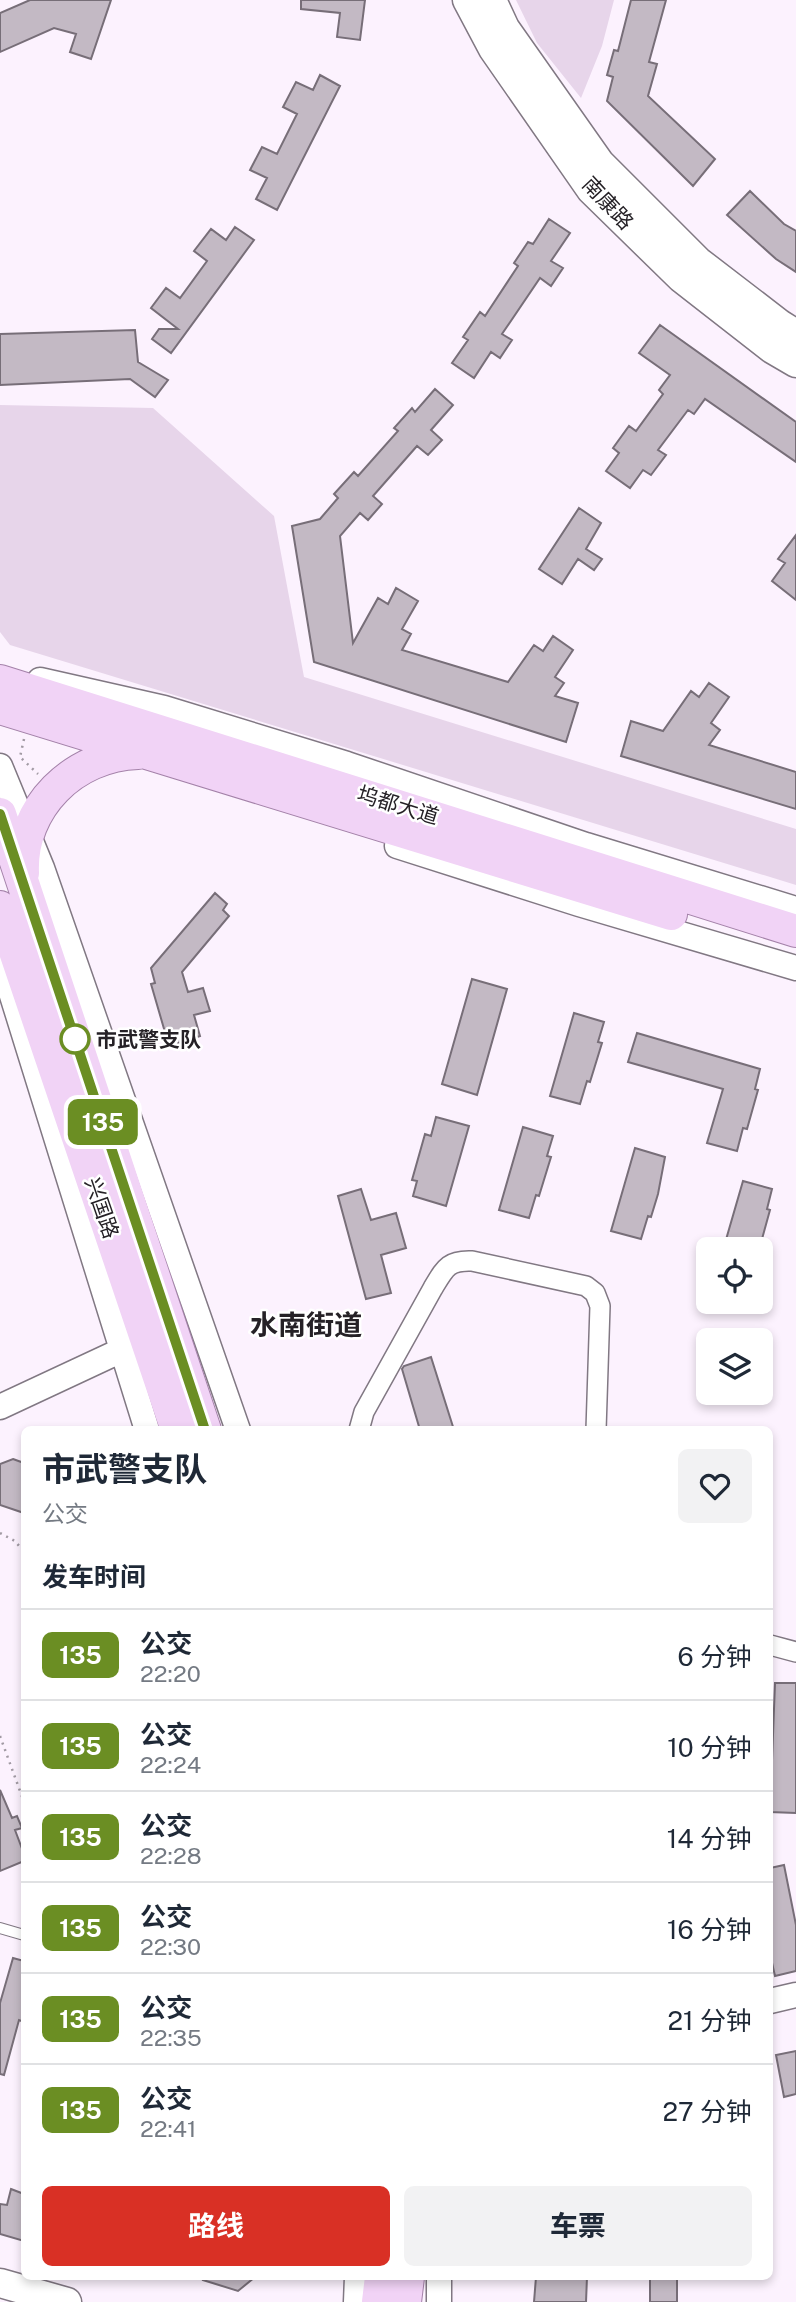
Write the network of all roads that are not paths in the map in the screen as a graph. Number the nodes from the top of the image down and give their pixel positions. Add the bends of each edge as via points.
1 (467, 0) edge
2 (492, 0) edge
3 (796, 334) edge
4 (796, 363) edge
5 (0, 657) edge
6 (0, 670) edge
7 (31, 677) junction
8 (0, 681) edge
9 (0, 708) edge
10 (0, 717) edge
11 (130, 721) junction
12 (153, 754) junction
13 (114, 756) junction
14 (0, 766) edge
15 (0, 814) edge
16 (28, 835) junction
17 (24, 885) junction
18 (0, 907) edge
19 (796, 909) edge
20 (796, 931) edge
21 (796, 953) edge
22 (0, 957) edge
23 (796, 968) edge
24 (122, 1350) junction
25 (0, 1407) edge
26 (145, 1426) edge
27 (176, 1426) edge
28 (204, 1426) edge
29 (237, 1426) edge
30 (360, 1426) edge
31 (596, 1426) edge
32 (773, 1645) edge
33 (796, 1652) edge
34 (0, 1928) edge
35 (21, 1934) edge
36 (796, 1995) edge
37 (773, 2000) edge
38 (402, 2280) edge
39 (439, 2280) edge
40 (0, 2283) edge
41 (375, 2294) edge
42 (67, 2302) edge
43 (439, 2302) edge

1 - 4 main road, 南康路 via 493,49 591,190 681,278
2 - 3 main road, 南康路 via 505,28 600,163 698,261
5 - 7 main road
6 - 7 street
7 - 11 main road via 75,701
7 - 19 street via 177,712
8 - 11 main road, 坞都大道
9 - 12 main road, 坞都大道
10 - 13 street
11 - 20 main road, 坞都大道
12 - 13 main road
12 - 21 main road, 坞都大道
13 - 16 main road via 88,764 60,783 39,809
13 - 23 street
14 - 16 street
15 - 17 main road, 兴国路
16 - 17 main road
16 - 29 street
17 - 28 main road, 兴国路
18 - 27 main road, 兴国路
22 - 24 street
24 - 25 street
24 - 26 street
30 - 31 street via 444,1269 456,1261 472,1261 586,1286 595,1293 600,1306
32 - 33 street
34 - 35 lane
36 - 37 street
38 - 41 main road
39 - 43 street
40 - 42 main road

